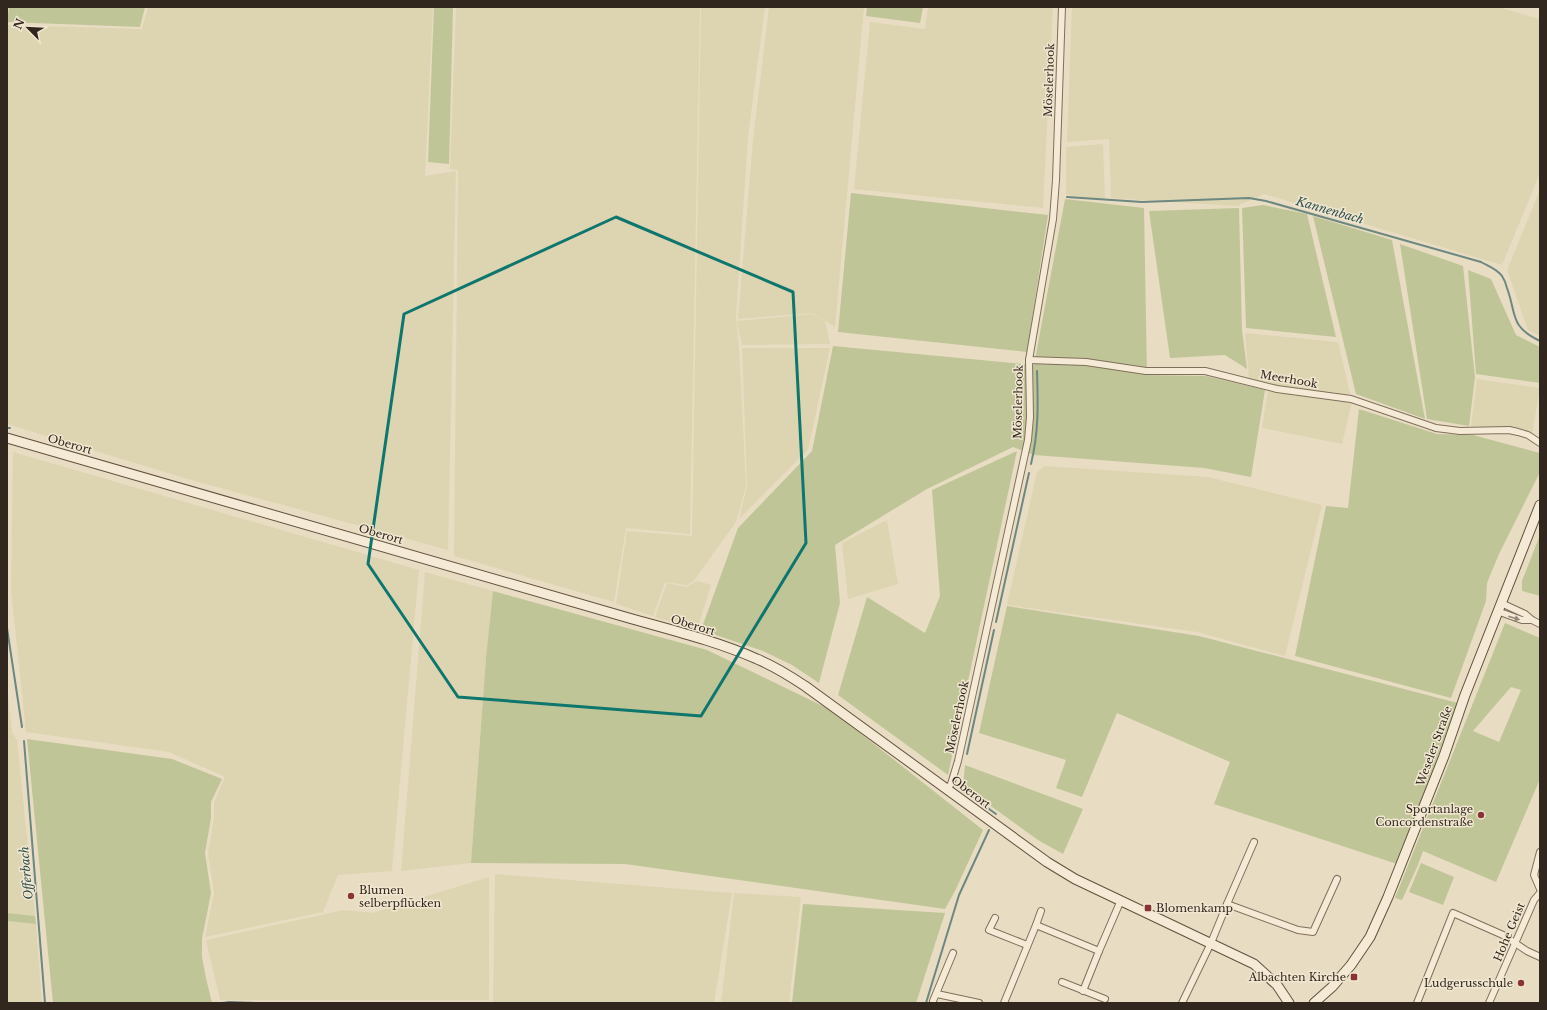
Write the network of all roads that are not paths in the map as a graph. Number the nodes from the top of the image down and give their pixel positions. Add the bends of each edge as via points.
1 (1062, 7) edge
2 (1029, 360) junction
3 (7, 438) edge
4 (1540, 443) edge
5 (1540, 505) edge
6 (1499, 607) junction
7 (1532, 620) junction
8 (1540, 624) edge
9 (947, 789) junction
10 (1254, 842) dead end
11 (1540, 852) edge
12 (1337, 879) dead end
13 (1540, 890) edge
14 (1540, 893) edge
15 (1121, 900) junction
16 (1227, 904) junction
17 (1041, 911) dead end
18 (994, 918) dead end
19 (1036, 925) junction
20 (1211, 943) junction
21 (1028, 944) junction
22 (1515, 944) junction
23 (1099, 951) junction
24 (953, 953) dead end
25 (1540, 957) edge
26 (1062, 982) dead end
27 (1083, 991) junction
28 (937, 994) junction
29 (1105, 999) dead end
30 (933, 1001) dead end
31 (979, 1003) edge
32 (1004, 1003) edge
33 (1182, 1003) edge
34 (1289, 1003) edge
35 (1314, 1003) edge
36 (1417, 1003) edge
37 (1489, 1003) edge

1 - 2 street, Möselerhook via 1053,219
2 - 4 street, Meerhook via 1086,362 1146,371 1205,371 1278,389 1350,399 1436,428 1460,431 1509,430 1528,435
2 - 9 street, Möselerhook via 1028,440 958,760
3 - 9 main road, Oberort via 736,650 786,673
5 - 6 main road, Weseler Straße
6 - 7 street via 1525,614
6 -> 7 street via 1522,620
6 - 35 main road, Weseler Straße via 1444,756 1370,937 1351,965
7 - 8 street
9 - 15 main road, Oberort via 1047,862
10 - 16 street
11 - 13 street via 1534,875
12 - 16 street via 1313,932 1298,930
14 - 22 street, Hohe Geist via 1534,900
15 - 20 main road, Oberort
15 - 23 street
16 - 20 street
17 - 19 street
18 - 21 street via 989,930
19 - 21 street
19 - 23 street
20 - 33 street
20 - 34 main road, Oberort via 1254,964 1277,984
21 - 32 street
22 - 25 street
22 - 36 street via 1503,935 1453,913
22 - 37 street, Hohe Geist
23 - 27 street
24 - 28 street
26 - 27 street
27 - 29 street
28 - 30 street
28 - 31 street

